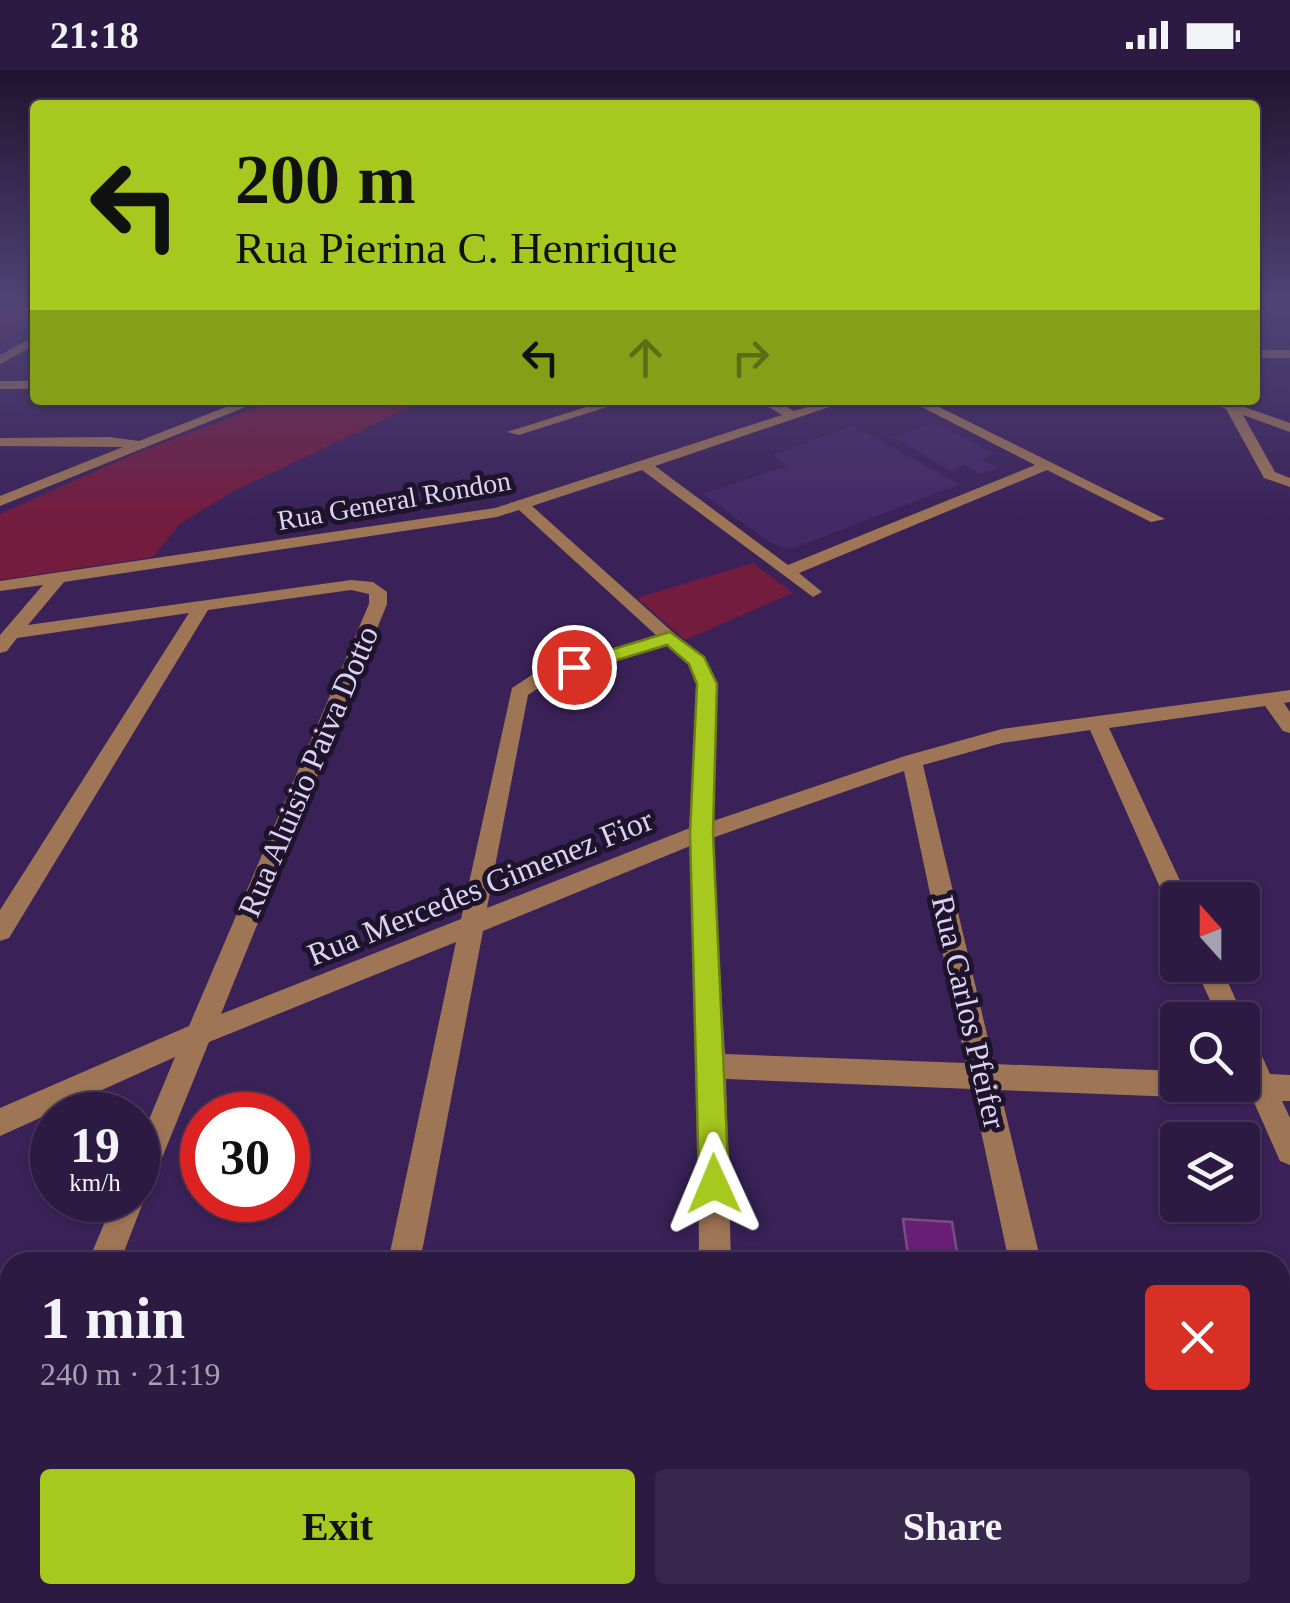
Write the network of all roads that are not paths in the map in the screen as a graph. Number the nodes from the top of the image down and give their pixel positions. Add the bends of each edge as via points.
1 (0, 385) edge
2 (30, 385) edge
3 (243, 405) edge
4 (605, 405) edge
5 (773, 405) edge
6 (828, 405) edge
7 (925, 405) edge
8 (1228, 405) edge
9 (1231, 406) junction
10 (794, 416) junction
11 (1290, 428) edge
12 (514, 432) dead end
13 (0, 442) edge
14 (137, 446) junction
15 (645, 465) junction
16 (1047, 465) junction
17 (1290, 483) edge
18 (0, 501) edge
19 (521, 504) junction
20 (1156, 519) dead end
21 (787, 572) junction
22 (57, 580) junction
23 (0, 586) edge
24 (813, 592) dead end
25 (202, 606) junction
26 (670, 638) junction
27 (6, 640) edge
28 (1280, 697) edge
29 (1096, 722) junction
30 (1290, 726) edge
31 (912, 761) junction
32 (701, 833) junction
33 (1169, 882) edge
34 (470, 925) junction
35 (0, 931) edge
36 (197, 1034) junction
37 (712, 1066) junction
38 (1260, 1067) edge
39 (983, 1076) junction
40 (1160, 1083) edge
41 (1276, 1088) edge
42 (0, 1122) edge
43 (160, 1126) edge
44 (1290, 1151) edge
45 (121, 1222) edge
46 (108, 1252) edge
47 (406, 1252) edge
48 (715, 1252) edge
49 (1023, 1252) edge

1 - 2 street
3 - 14 street
4 - 12 street
5 - 10 street
6 - 10 street, Rua General Rondon
7 - 16 street
8 - 9 street
9 - 11 street
9 - 17 street via 1269,475
10 - 15 street, Rua General Rondon
13 - 14 street via 110,440
14 - 18 street
15 - 19 street, Rua General Rondon
15 - 21 street
16 - 20 street
16 - 21 street
19 - 22 street, Rua General Rondon
19 - 26 street
21 - 24 street
22 - 23 street, Rua General Rondon
22 - 27 street
25 - 27 street, Rua Aluisio Paiva Dotto
25 - 35 street
25 - 36 street, Rua Aluisio Paiva Dotto via 351,585 378,592
26 - 32 street via 697,662 707,684
26 - 34 street via 542,677 519,692
28 - 29 street, Rua Mercedes Gimenez Fior
28 - 30 street
29 - 31 street, Rua Mercedes Gimenez Fior via 1002,736
29 - 33 street
31 - 32 street, Rua Mercedes Gimenez Fior
31 - 39 street, Rua Carlos Pfeifer
32 - 34 street, Rua Mercedes Gimenez Fior
32 - 37 street
34 - 36 street, Rua Mercedes Gimenez Fior
34 - 47 street
36 - 42 street, Rua Mercedes Gimenez Fior
36 - 43 street, Rua Aluisio Paiva Dotto
37 - 39 street
37 - 48 street
38 - 41 street
39 - 40 street
39 - 49 street, Rua Carlos Pfeifer
41 - 44 street
45 - 46 street

